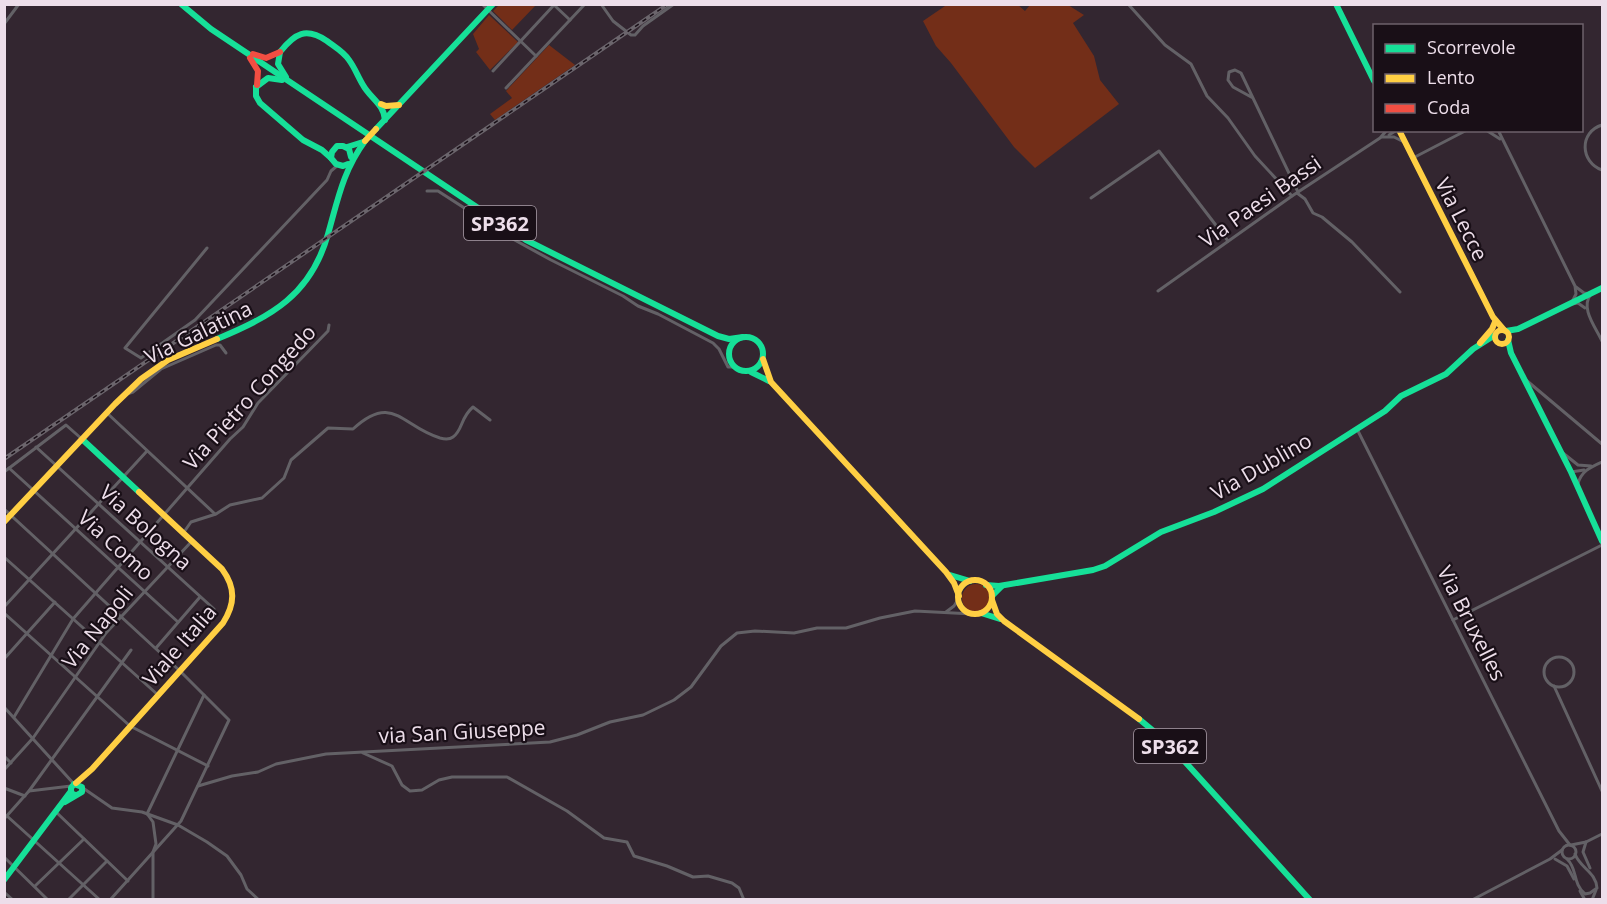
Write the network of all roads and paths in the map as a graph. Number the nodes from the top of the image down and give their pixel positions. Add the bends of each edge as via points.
1 (19, 4) edge
2 (181, 4) edge
3 (482, 4) edge
4 (601, 4) edge
5 (674, 4) edge
6 (1128, 4) edge
7 (1336, 4) edge
8 (582, 5) edge
9 (490, 7) edge
10 (570, 20) junction
11 (4, 24) edge
12 (521, 42) junction
13 (243, 50) junction
14 (280, 52) junction
15 (536, 56) junction
16 (493, 71) dead end
17 (1373, 79) edge
18 (296, 86) junction
19 (256, 87) junction
20 (506, 88) dead end
21 (1253, 98) junction
22 (387, 110) junction
23 (1602, 125) edge
24 (1387, 132) edge
25 (1395, 132) edge
26 (1399, 132) edge
27 (1463, 132) edge
28 (1490, 132) edge
29 (1499, 132) edge
30 (1388, 136) junction
31 (1380, 138) junction
32 (1502, 139) junction
33 (365, 141) junction
34 (1405, 142) junction
35 (347, 147) junction
36 (334, 148) junction
37 (322, 150) junction
38 (1413, 158) junction
39 (331, 159) junction
40 (345, 163) junction
41 (1602, 170) edge
42 (331, 171) junction
43 (427, 191) dead end
44 (1298, 192) junction
45 (1292, 196) junction
46 (1091, 198) dead end
47 (1228, 241) junction
48 (207, 249) dead end
49 (553, 258) junction
50 (1575, 286) junction
51 (1602, 288) edge
52 (1158, 291) dead end
53 (1580, 291) junction
54 (1401, 292) dead end
55 (1591, 294) junction
56 (1581, 300) junction
57 (1495, 322) junction
58 (328, 325) dead end
59 (1507, 335) junction
60 (718, 336) junction
61 (743, 337) junction
62 (1497, 339) junction
63 (1602, 340) edge
64 (1479, 345) junction
65 (226, 353) dead end
66 (1511, 353) junction
67 (729, 354) junction
68 (763, 359) junction
69 (735, 367) junction
70 (748, 372) junction
71 (1524, 378) junction
72 (771, 381) junction
73 (1541, 393) junction
74 (126, 394) junction
75 (1535, 400) junction
76 (107, 413) junction
77 (490, 420) dead end
78 (1357, 429) junction
79 (83, 440) junction
80 (1602, 444) edge
81 (36, 447) junction
82 (147, 451) junction
83 (1560, 452) junction
84 (1602, 462) edge
85 (1578, 465) junction
86 (58, 466) junction
87 (1593, 466) junction
88 (9, 468) junction
89 (1585, 470) junction
90 (4, 472) edge
91 (1571, 472) junction
92 (123, 477) junction
93 (1577, 486) junction
94 (188, 488) junction
95 (34, 491) junction
96 (99, 504) junction
97 (4, 510) edge
98 (216, 514) junction
99 (11, 515) junction
100 (165, 516) junction
101 (4, 522) edge
102 (76, 528) junction
103 (183, 533) junction
104 (192, 542) junction
105 (141, 543) junction
106 (1602, 543) edge
107 (53, 554) junction
108 (4, 556) edge
109 (118, 567) junction
110 (168, 567) junction
111 (946, 572) junction
112 (30, 580) junction
113 (970, 582) junction
114 (986, 585) junction
115 (1006, 585) junction
116 (145, 591) junction
117 (96, 593) junction
118 (200, 597) junction
119 (959, 597) junction
120 (992, 598) junction
121 (55, 602) junction
122 (4, 608) edge
123 (213, 609) dead end
124 (4, 613) edge
125 (944, 613) junction
126 (981, 613) junction
127 (974, 614) junction
128 (121, 616) junction
129 (73, 619) junction
130 (1453, 620) junction
131 (1004, 621) junction
132 (178, 622) junction
133 (27, 633) junction
134 (99, 642) junction
135 (156, 648) junction
136 (131, 650) dead end
137 (51, 655) junction
138 (4, 659) edge
139 (122, 662) junction
140 (180, 671) junction
141 (75, 677) junction
142 (1554, 686) junction
143 (158, 695) junction
144 (204, 695) junction
145 (97, 697) junction
146 (4, 707) edge
147 (14, 717) junction
148 (130, 726) junction
149 (33, 738) junction
150 (177, 751) junction
151 (362, 752) junction
152 (4, 756) edge
153 (51, 758) junction
154 (11, 763) junction
155 (208, 766) junction
156 (4, 770) edge
157 (198, 786) junction
158 (4, 788) edge
159 (76, 789) junction
160 (29, 791) junction
161 (1602, 791) edge
162 (25, 796) junction
163 (56, 811) junction
164 (147, 813) junction
165 (6, 818) edge
166 (178, 825) junction
167 (1559, 831) junction
168 (1602, 834) edge
169 (84, 839) junction
170 (35, 840) junction
171 (1586, 842) junction
172 (1570, 845) junction
173 (1562, 849) junction
174 (153, 852) junction
175 (1576, 853) junction
176 (4, 857) edge
177 (1566, 858) junction
178 (1555, 859) junction
179 (1550, 860) junction
180 (107, 861) junction
181 (60, 862) junction
182 (14, 867) junction
183 (1591, 872) junction
184 (4, 880) edge
185 (128, 881) junction
186 (1575, 881) junction
187 (84, 884) junction
188 (35, 886) junction
189 (1597, 888) junction
190 (1580, 889) junction
191 (4, 892) edge
192 (13, 900) edge
193 (48, 900) edge
194 (68, 900) edge
195 (100, 900) edge
196 (110, 900) edge
197 (153, 900) edge
198 (259, 900) edge
199 (744, 900) edge
200 (1310, 900) edge
201 (1472, 900) edge
202 (1585, 900) edge
203 (1593, 900) edge

1 - 11 street
2 - 13 main road, SP362
3 - 9 street
4 - 5 street via 613,21 635,35
6 - 45 street via 1165,45 1191,64 1207,96
7 - 17 main road
8 - 10 street
9 - 12 street
9 - 22 main road via 399,105
10 - 12 street via 554,5
10 - 15 street
12 - 15 street
12 - 16 street
13 - 14 main road via 267,58
13 - 18 main road, SP362
13 - 19 main road via 259,74
14 - 18 main road via 279,69
14 - 22 main road via 300,33 321,36 349,59 364,88
15 - 20 street
18 - 19 main road via 268,77
18 - 49 main road, SP362
19 - 37 main road via 260,102 303,140
21 - 21 street via 1233,87 1228,80 1229,72 1241,73
21 - 44 street
22 - 33 main road, bridge via 385,120
23 - 41 street via 1592,131 1585,144 1587,158
24 - 31 street, Via Paesi Bassi
25 - 30 street, Via Paesi Bassi
26 - 34 main road, Via Lecce
27 - 38 street
28 - 32 street
29 - 32 street
30 - 31 street, Via Paesi Bassi
30 - 34 street
31 - 44 street, Via Paesi Bassi
32 - 50 street
33 - 35 main road
33 - 40 main road
34 - 38 main road, Via Lecce
35 - 36 main road
35 - 40 main road via 351,152
36 - 37 main road
36 - 39 main road
37 - 39 main road
38 - 57 main road, Via Lecce
39 - 40 main road
39 - 42 street
40 - 42 street
40 - 74 main road, Via Galatina via 323,253 313,273 292,298 269,315 168,361
42 - 48 street via 327,180 187,327 141,358 125,348
43 - 49 street via 438,191 511,238
44 - 45 street, Via Paesi Bassi
44 - 54 street via 1313,213 1352,242
45 - 47 street, Via Paesi Bassi
46 - 47 street via 1159,151
47 - 52 street, Via Paesi Bassi
49 - 60 main road, SP362
49 - 69 street via 713,343 728,367
50 - 53 street
50 - 56 street
51 - 55 main road
53 - 55 street
53 - 56 street
55 - 56 main road
56 - 59 main road
56 - 63 street
57 - 59 main road, Via Lecce
57 - 62 main road, Via Lecce
57 - 64 main road, Via Dublino
58 - 94 street, Via Pietro Congedo via 328,331 258,403 243,427
59 - 62 main road
59 - 62 main road via 1499,330
59 - 66 main road
60 - 61 main road, SP362
60 - 67 main road
61 - 67 main road via 733,343
61 - 68 main road via 759,342
62 - 64 main road, Via Dublino
62 - 66 main road
64 - 78 main road, Via Dublino via 1446,374 1401,396
65 - 74 street via 216,345 169,364
66 - 71 main road
67 - 69 main road
68 - 70 main road
68 - 72 main road
69 - 70 main road
70 - 72 main road
71 - 73 street
71 - 75 main road
72 - 111 main road
73 - 75 street
73 - 80 street
74 - 76 main road, Via Galatina
75 - 83 main road
76 - 79 main road, Via Galatina
76 - 82 street
77 - 98 street via 473,407 454,436 447,439 431,435 393,413 369,416 353,429 328,428 291,460 284,478 267,495 230,505
78 - 115 main road, Via Dublino via 1263,489 1161,532 1105,566
78 - 130 street, Via Bruxelles
79 - 81 street via 66,424
79 - 86 main road, Via Galatina
79 - 92 main road, Viale Italia
81 - 86 street, Via Bologna
81 - 88 street
82 - 92 street
82 - 94 street
83 - 85 street
83 - 91 main road
84 - 87 street
85 - 87 street
85 - 91 street
86 - 95 main road, Via Galatina
86 - 96 street, Via Bologna
87 - 89 street
88 - 90 street
88 - 95 street, Via Como
89 - 91 street
89 - 93 street
91 - 93 main road
92 - 96 street
92 - 100 main road, Viale Italia
93 - 106 main road
94 - 98 street
94 - 100 street, Via Pietro Congedo
95 - 99 main road, Via Galatina
95 - 102 street, Via Como
96 - 102 street
96 - 105 street, Via Bologna
97 - 99 street
98 - 103 street via 192,522
99 - 101 main road, Via Galatina
99 - 107 street
100 - 103 main road, Viale Italia
100 - 105 street, Via Pietro Congedo
102 - 107 street
102 - 109 street, Via Como
103 - 104 main road, Viale Italia
104 - 110 street, Via Napoli
104 - 140 main road, Viale Italia via 229,578 234,596 223,623
105 - 109 street, Via Pietro Congedo
105 - 110 street, Via Bologna
106 - 130 street
107 - 112 street
107 - 117 street
108 - 112 street
109 - 116 street, Via Como
109 - 117 street, Via Pietro Congedo
110 - 116 street, Via Napoli
110 - 118 street, Via Bologna
111 - 113 main road
111 - 119 main road
112 - 121 street
112 - 122 street
113 - 114 main road
113 - 119 main road via 962,587
114 - 115 main road, Via Dublino
114 - 120 main road, SP362
115 - 120 main road, Via Dublino
116 - 128 street, Via Napoli
116 - 132 street, Via Como
117 - 128 street
117 - 129 street, Via Pietro Congedo
118 - 123 street, Via Bologna
118 - 132 street
119 - 125 street
119 - 127 main road via 965,610
120 - 126 main road
120 - 131 main road, SP362
121 - 129 street
121 - 133 street
124 - 133 street
125 - 127 street, via San Giuseppe
125 - 151 street, via San Giuseppe via 904,613 834,629 794,633 737,633 721,646 691,687 674,700 643,715 550,742
126 - 127 main road, SP362
126 - 131 main road, SP362
128 - 134 street, Via Napoli
128 - 135 street
129 - 134 street
129 - 137 street, Via Pietro Congedo
130 - 167 street, Via Bruxelles
131 - 200 main road, SP362 via 1168,743
132 - 135 street
133 - 137 street
133 - 138 street
134 - 139 street
134 - 141 street, Via Napoli
135 - 140 street
136 - 139 street
137 - 141 street
137 - 147 street, Via Pietro Congedo
139 - 143 street
139 - 145 street
140 - 143 main road, Viale Italia
140 - 144 street
141 - 145 street
141 - 149 street, Via Napoli
142 - 142 street via 1568,685 1574,677 1572,664 1565,658 1550,660 1544,669 1546,680
142 - 161 street
143 - 148 main road, Viale Italia
144 - 150 street
144 - 155 street via 229,720
145 - 148 street
145 - 153 street
146 - 147 street
147 - 149 street
148 - 150 street
148 - 159 main road, Viale Italia
149 - 153 street
149 - 154 street, Via Napoli
150 - 155 street
150 - 164 street
151 - 157 street, via San Giuseppe via 326,754
151 - 199 street via 392,766 410,791 452,777 507,777 567,811 604,838 627,842 634,856 693,877 708,876 732,883
152 - 154 street
153 - 159 street
153 - 160 street
154 - 156 street, Via Napoli
155 - 157 street
157 - 166 street
158 - 162 street
159 - 160 street
159 - 163 main road, Viale Italia
159 - 164 street via 112,808
160 - 162 street
162 - 165 street
163 - 169 street
163 - 170 main road, Viale Italia
164 - 166 street
164 - 174 street via 153,822
165 - 170 street
166 - 174 street
166 - 198 street via 227,856 247,889
167 - 172 street, Via Bruxelles
167 - 173 street, Via Bruxelles
168 - 171 street
169 - 180 street
169 - 181 street
170 - 181 street
170 - 182 main road, Viale Italia
171 - 172 street
171 - 175 street
171 - 183 street, Via Bruxelles via 1583,852
172 - 173 street
172 - 175 street, Via Bruxelles
173 - 177 street, Via Bruxelles
173 - 179 street
174 - 185 street
174 - 197 street
175 - 177 street
175 - 183 street, Via Bruxelles
176 - 182 street
177 - 178 street
177 - 186 street, Via Bruxelles via 1573,867
178 - 179 street
178 - 186 street, Via Bruxelles via 1567,866
179 - 201 street
180 - 185 street
180 - 187 street
181 - 187 street
181 - 188 street
182 - 184 main road, Viale Italia
182 - 188 street
183 - 189 street, Via Bruxelles
185 - 196 street
186 - 190 street, Via Bruxelles
187 - 194 street
187 - 195 street
188 - 193 street
189 - 190 street via 1585,894
189 - 203 street
190 - 202 street, Via Bruxelles
191 - 192 street

